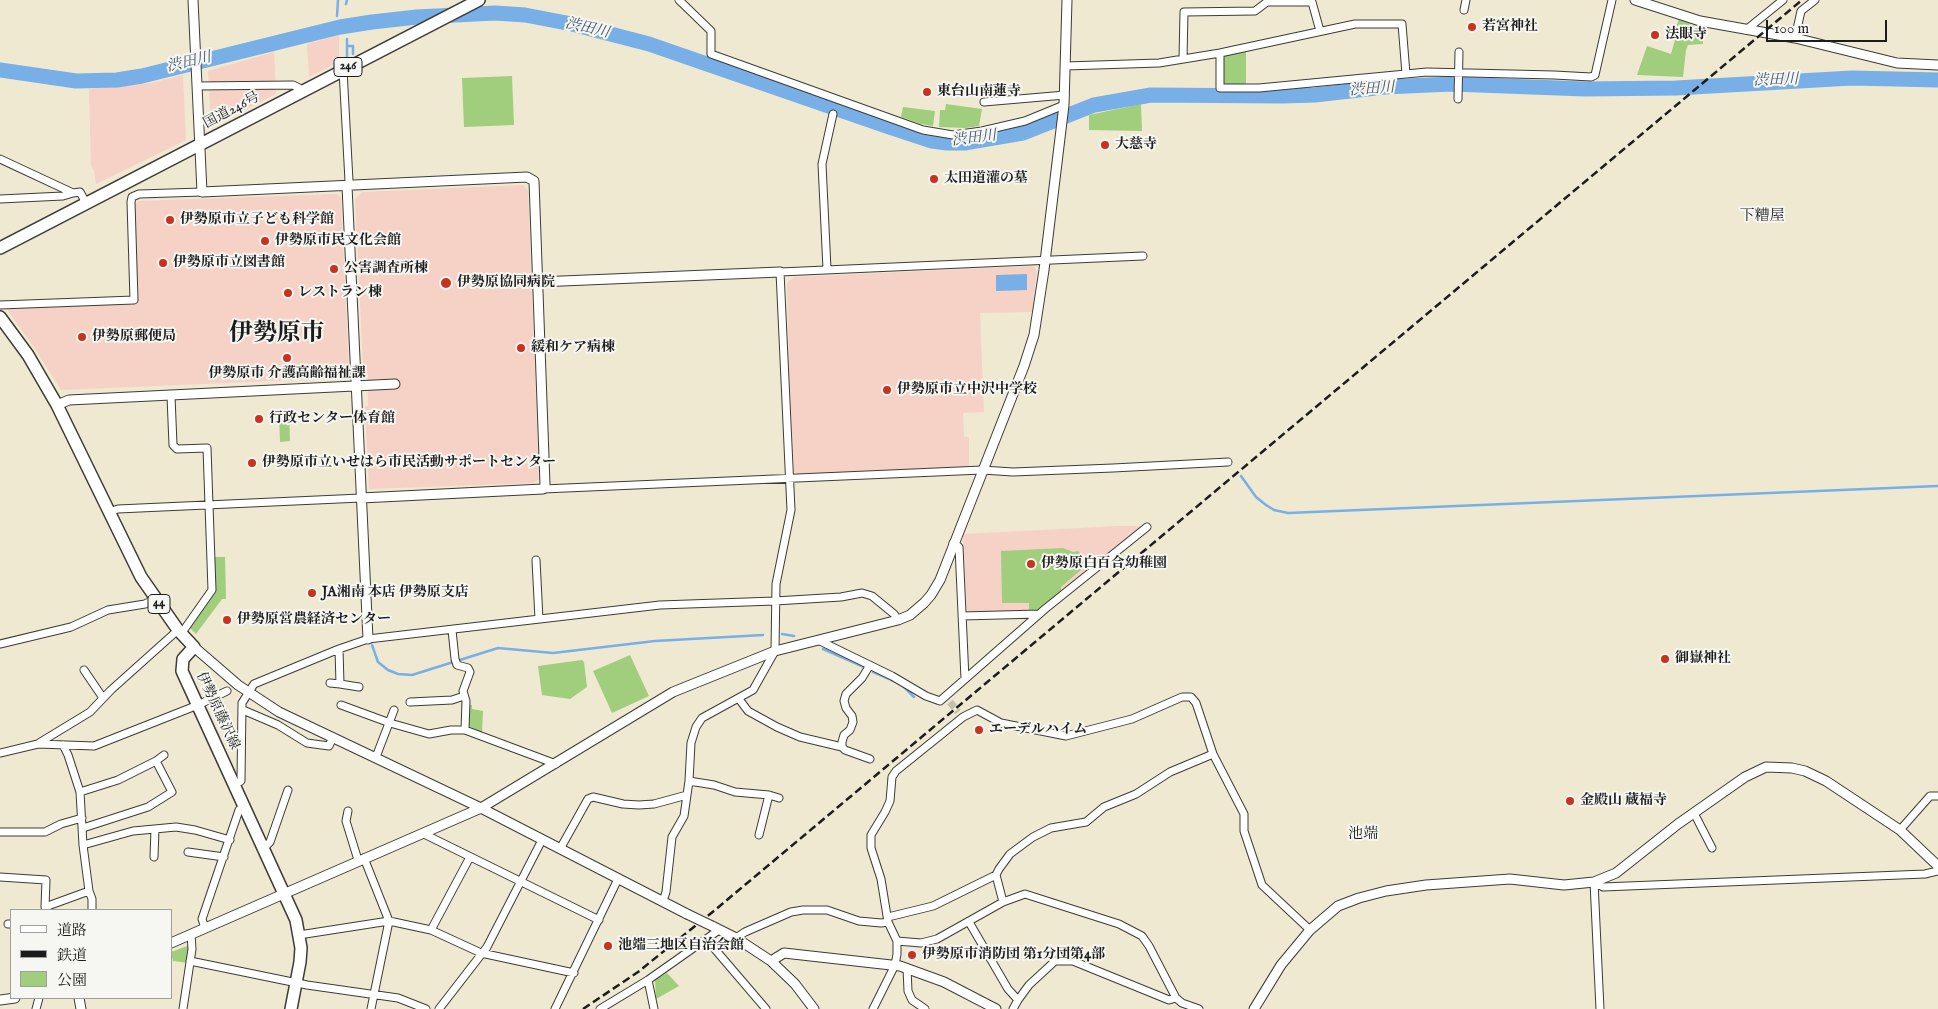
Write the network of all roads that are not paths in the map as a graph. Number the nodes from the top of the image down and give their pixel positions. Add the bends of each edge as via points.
1 (193, 0) edge
2 (679, 0) edge
3 (1068, 0) edge
4 (1466, 0) edge
5 (1612, 0) edge
6 (1635, 0) edge
7 (1783, 0) edge
8 (1814, 0) edge
9 (476, 2) edge
10 (1464, 10) dead end
11 (1746, 30) junction
12 (1320, 31) junction
13 (1795, 38) junction
14 (1220, 52) junction
15 (1459, 52) dead end
16 (1183, 59) junction
17 (1938, 65) edge
18 (1066, 66) junction
19 (343, 70) junction
20 (1406, 74) junction
21 (1457, 74) junction
22 (197, 86) junction
23 (303, 90) junction
24 (1458, 99) dead end
25 (984, 102) dead end
26 (1064, 103) junction
27 (833, 114) dead end
28 (199, 145) junction
29 (0, 159) edge
30 (347, 186) junction
31 (202, 192) junction
32 (73, 193) junction
33 (0, 199) edge
34 (86, 203) junction
35 (0, 248) edge
36 (1143, 256) dead end
37 (1045, 260) junction
38 (827, 269) junction
39 (780, 272) junction
40 (538, 282) junction
41 (0, 305) edge
42 (0, 317) edge
43 (395, 384) dead end
44 (356, 387) junction
45 (170, 396) junction
46 (57, 405) junction
47 (1228, 462) dead end
48 (982, 470) junction
49 (790, 478) junction
50 (543, 489) junction
51 (361, 498) junction
52 (209, 505) junction
53 (109, 512) junction
54 (1147, 527) dead end
55 (954, 543) junction
56 (536, 560) dead end
57 (155, 599) junction
58 (775, 601) junction
59 (1039, 614) junction
60 (962, 616) junction
61 (539, 619) junction
62 (898, 620) junction
63 (452, 630) junction
64 (179, 632) junction
65 (368, 639) junction
66 (818, 640) junction
67 (0, 644) edge
68 (194, 647) junction
69 (339, 649) junction
70 (775, 650) junction
71 (870, 665) junction
72 (84, 670) dead end
73 (965, 679) junction
74 (330, 683) dead end
75 (340, 684) junction
76 (359, 687) dead end
77 (227, 691) dead end
78 (248, 692) junction
79 (464, 696) junction
80 (103, 698) junction
81 (738, 699) junction
82 (410, 702) dead end
83 (198, 705) junction
84 (341, 705) dead end
85 (243, 710) junction
86 (394, 710) dead end
87 (390, 723) junction
88 (465, 730) junction
89 (333, 737) junction
90 (38, 744) junction
91 (63, 745) junction
92 (842, 746) junction
93 (0, 753) edge
94 (1213, 754) junction
95 (164, 755) dead end
96 (376, 757) junction
97 (870, 759) dead end
98 (156, 761) junction
99 (556, 764) junction
100 (689, 781) junction
101 (235, 784) junction
102 (288, 790) dead end
103 (80, 792) junction
104 (687, 795) junction
105 (769, 795) junction
106 (1938, 796) edge
107 (779, 798) dead end
108 (245, 806) junction
109 (481, 808) junction
110 (348, 811) dead end
111 (1694, 813) junction
112 (82, 818) junction
113 (83, 828) junction
114 (155, 828) junction
115 (1900, 830) junction
116 (0, 832) edge
117 (424, 834) junction
118 (759, 835) dead end
119 (230, 840) junction
120 (542, 840) junction
121 (83, 845) junction
122 (264, 848) junction
123 (560, 848) junction
124 (1712, 848) dead end
125 (188, 852) dead end
126 (154, 857) dead end
127 (224, 857) junction
128 (470, 857) junction
129 (361, 859) junction
130 (1938, 866) edge
131 (1938, 871) edge
132 (996, 875) junction
133 (0, 877) edge
134 (618, 879) junction
135 (520, 882) junction
136 (1594, 882) junction
137 (89, 891) junction
138 (285, 893) junction
139 (663, 901) junction
140 (1003, 902) junction
141 (44, 909) edge
142 (92, 909) edge
143 (888, 919) junction
144 (599, 920) junction
145 (389, 921) junction
146 (969, 922) junction
147 (205, 928) junction
148 (716, 928) junction
149 (431, 930) junction
150 (1310, 930) junction
151 (191, 934) junction
152 (299, 935) junction
153 (736, 938) junction
154 (707, 940) junction
155 (897, 941) junction
156 (172, 943) edge
157 (481, 952) junction
158 (190, 961) junction
159 (771, 961) junction
160 (895, 965) junction
161 (907, 968) junction
162 (574, 973) junction
163 (648, 980) junction
164 (296, 982) junction
165 (374, 994) junction
166 (1176, 998) junction
167 (1018, 1000) junction
168 (183, 1009) edge
169 (291, 1009) edge
170 (371, 1009) edge
171 (426, 1009) edge
172 (439, 1009) edge
173 (555, 1009) edge
174 (600, 1009) edge
175 (654, 1009) edge
176 (766, 1009) edge
177 (814, 1009) edge
178 (873, 1009) edge
179 (925, 1009) edge
180 (996, 1009) edge
181 (1013, 1009) edge
182 (1199, 1009) edge
183 (1254, 1009) edge
184 (1600, 1009) edge

1 - 22 street
2 - 26 street via 711,32 711,54 924,130 962,135 1025,121
3 - 18 street
4 - 10 street
5 - 21 street via 1595,75 1591,77
6 - 11 street via 1700,21
7 - 11 street
8 - 13 street via 1801,11
9 - 19 main road, 国道246号 / 246
11 - 13 street
12 - 14 street
12 - 16 street via 1312,2 1266,2 1255,11 1184,12
12 - 20 street via 1355,24 1402,24
13 - 17 street via 1896,63
14 - 16 street
14 - 20 street via 1220,88
15 - 21 street
16 - 18 street via 1159,63
18 - 26 street
19 - 23 main road, 国道246号 / 246
19 - 30 street
20 - 21 street
21 - 24 street
22 - 23 street via 280,84
22 - 28 street
23 - 28 main road, 国道246号 / 246
25 - 26 street
26 - 37 street
27 - 38 street via 822,164
28 - 31 street
28 - 34 main road, 国道246号 / 246
29 - 32 street
30 - 31 street
30 - 40 street via 530,177 534,183
30 - 44 street
31 - 41 street via 132,197 134,300
32 - 33 street
32 - 34 street via 80,192
34 - 35 main road, 国道246号 / 246
36 - 37 street
37 - 38 street
37 - 48 street via 1034,335
38 - 39 street
39 - 40 street
39 - 49 street
40 - 50 street
42 - 46 main road, 44 via 28,355
43 - 44 street
44 - 45 street
44 - 51 street
45 - 46 street via 69,400
45 - 52 street via 173,446 177,449 207,448
46 - 53 main road, 44
47 - 48 street via 1013,472
48 - 49 street
48 - 55 street
49 - 50 street
49 - 58 street via 791,510 778,567
50 - 51 street
51 - 52 street
51 - 65 street
52 - 53 street
52 - 64 street via 212,590
53 - 57 main road, 44
54 - 59 street
55 - 60 street via 959,547
55 - 62 street via 931,595 917,610
56 - 61 street
57 - 64 main road, 44
57 - 67 street via 145,604 108,610 71,627
58 - 61 street via 660,605
58 - 62 street via 867,593
58 - 70 street
59 - 60 street
59 - 73 street
60 - 73 street
61 - 63 street
62 - 66 street
63 - 65 street
63 - 79 street via 456,662 470,672
64 - 68 main road, 44
64 - 80 street
65 - 69 street
66 - 70 street
66 - 71 street
68 - 78 street
68 - 83 main road, 伊勢原藤沢線 via 184,659 182,671
69 - 75 street
69 - 78 street via 254,684
70 - 81 street via 753,690
70 - 99 street via 673,692
71 - 73 street via 940,701 948,699
71 - 92 street via 846,694 844,701 853,722 844,735
72 - 80 street
74 - 75 street
75 - 76 street
77 - 83 street
78 - 85 street via 242,703
78 - 89 street via 279,712
79 - 82 street via 452,700
79 - 88 street
80 - 90 street via 90,712
81 - 92 street via 748,711 777,727 800,737
81 - 100 street via 702,718 696,727 691,743
83 - 91 street via 94,746
83 - 101 main road, 伊勢原藤沢線
84 - 87 street
85 - 89 street via 278,725 307,743 329,746
85 - 101 street via 241,781
86 - 87 street
87 - 88 street via 429,734
87 - 96 street
88 - 99 street
89 - 96 street
90 - 91 street
90 - 93 street
91 - 103 street
92 - 97 street
94 - 132 street via 1170,772 1136,794 1104,807 1086,822 1051,828 1033,837 1010,854
94 - 143 street via 1196,703 1191,697 1182,697 1132,719 1066,736 1001,723 977,710 961,715 896,771 886,812 871,835 871,848 881,879
94 - 150 street via 1244,814 1244,831 1262,885
95 - 98 street
96 - 109 street
98 - 103 street via 118,780
98 - 113 street via 172,792 148,807
99 - 109 street
100 - 104 street
100 - 105 street via 735,792
101 - 108 main road, 伊勢原藤沢線
102 - 122 street via 270,842
103 - 112 street
104 - 123 street via 639,805 593,797 588,799
104 - 139 street via 684,816 672,837
105 - 107 street
105 - 118 street
106 - 115 street via 1930,796
108 - 119 street via 239,810
108 - 122 main road, 伊勢原藤沢線
109 - 117 street
109 - 120 street
110 - 129 street via 346,821
111 - 115 street via 1756,770 1775,767 1805,771 1826,781
111 - 124 street
111 - 136 street via 1616,873
112 - 113 street
112 - 116 street via 45,832
113 - 121 street
114 - 119 street via 176,827
114 - 121 street
114 - 126 street
115 - 130 street
117 - 128 street
117 - 129 street
119 - 127 street
120 - 123 street
120 - 135 street
121 - 137 street
122 - 138 main road, 伊勢原藤沢線
123 - 134 street
125 - 127 street
127 - 147 street via 202,919
128 - 135 street
128 - 149 street
129 - 138 street
129 - 145 street
131 - 136 street via 1603,888
132 - 140 street
132 - 143 street via 933,906
133 - 141 street via 46,880
134 - 139 street
134 - 144 street
135 - 144 street
135 - 157 street via 487,947
136 - 150 street via 1564,886 1510,879 1407,887 1347,902
136 - 184 street
137 - 141 street
137 - 142 street
138 - 147 street
138 - 152 main road, 伊勢原藤沢線
139 - 148 street, bridge
140 - 146 street
140 - 166 street via 1025,894 1119,924 1142,936
143 - 153 street via 881,924 859,921 828,910 803,910 791,912
143 - 155 street
144 - 162 street
145 - 149 street
145 - 152 street
145 - 165 street
146 - 155 street via 937,939 921,943
146 - 167 street via 1008,989
147 - 151 street
148 - 153 street
148 - 154 street
149 - 157 street
150 - 183 street via 1275,973
151 - 156 street
151 - 158 street
152 - 164 main road, 伊勢原藤沢線 via 300,962
153 - 159 street
154 - 163 street
154 - 176 street
155 - 160 street
157 - 162 street
157 - 172 street
158 - 164 street
158 - 168 street
159 - 160 street via 784,953
159 - 177 street via 795,984
160 - 161 street
160 - 178 street
161 - 179 street via 908,991 912,1000
161 - 180 street via 944,982
162 - 173 street
163 - 174 street
163 - 175 street
164 - 165 street
164 - 169 main road, 伊勢原藤沢線
165 - 170 street
165 - 171 street via 398,998
166 - 167 street via 1169,1000 1073,961 1055,961
166 - 182 street
167 - 181 street

